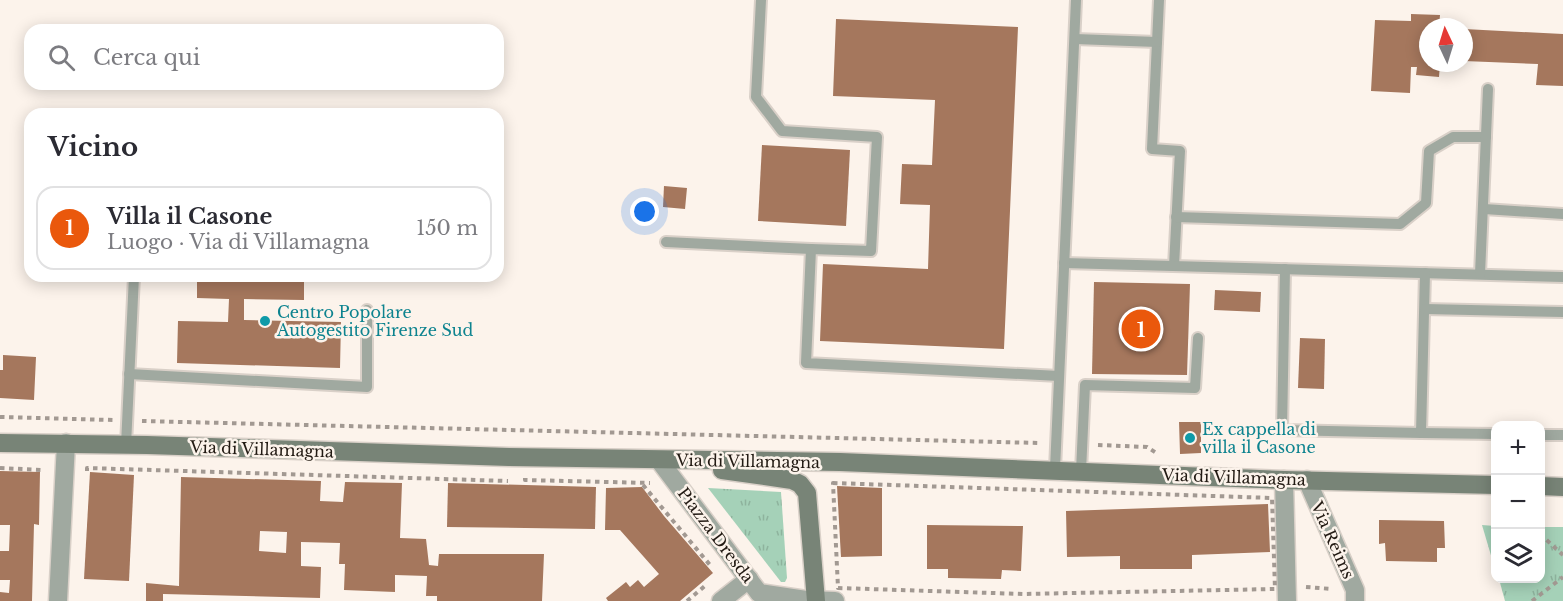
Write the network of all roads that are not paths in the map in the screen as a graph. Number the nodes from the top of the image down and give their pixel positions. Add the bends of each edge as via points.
1 (761, 0) edge
2 (1076, 0) edge
3 (1159, 0) edge
4 (1075, 39) junction
5 (1157, 42) junction
6 (1488, 89) dead end
7 (1486, 137) junction
8 (1484, 209) junction
9 (1563, 214) edge
10 (1176, 217) junction
11 (666, 242) dead end
12 (811, 249) junction
13 (1064, 263) junction
14 (1174, 266) junction
15 (1285, 269) junction
16 (1425, 273) junction
17 (1480, 274) junction
18 (1563, 277) edge
19 (134, 282) edge
20 (1425, 309) junction
21 (367, 310) dead end
22 (1563, 312) edge
23 (1198, 338) dead end
24 (129, 374) junction
25 (1059, 376) junction
26 (1421, 433) junction
27 (1491, 434) edge
28 (1545, 435) edge
29 (1563, 435) edge
30 (0, 443) edge
31 (66, 443) junction
32 (126, 445) junction
33 (662, 460) junction
34 (1055, 470) junction
35 (1081, 471) junction
36 (1284, 480) junction
37 (1307, 480) junction
38 (1491, 485) edge
39 (1545, 486) edge
40 (1563, 487) edge
41 (749, 579) junction
42 (1292, 594) edge
43 (58, 601) edge
44 (721, 601) edge
45 (816, 601) edge
46 (835, 601) edge
47 (1355, 601) edge

1 - 12 lane via 756,97 782,131 877,137 871,251
2 - 4 lane
3 - 5 lane
4 - 5 lane
4 - 13 lane
5 - 10 lane via 1152,149 1180,151
6 - 7 lane
7 - 8 lane
7 - 10 lane via 1454,137 1429,151 1426,203 1400,224
8 - 9 lane
8 - 17 lane
10 - 14 lane
11 - 12 lane
12 - 25 lane via 806,363
13 - 14 lane
13 - 25 lane
14 - 15 lane
15 - 16 lane
15 - 26 lane via 1282,430
16 - 17 lane
16 - 20 lane
17 - 18 lane
19 - 24 lane
20 - 22 lane
20 - 26 lane
21 - 24 lane via 367,387
23 - 35 lane via 1196,388 1085,385
24 - 32 lane
25 - 34 lane
26 - 27 lane
28 - 29 lane
30 - 31 main road, Via di Villamagna
31 - 32 main road, Via di Villamagna
31 - 43 street
32 - 33 main road, Via di Villamagna
33 - 34 main road, Via di Villamagna
33 - 41 street, Piazza Dresda
33 - 45 main road via 800,484 809,500
34 - 35 main road, Via di Villamagna
35 - 36 main road, Via di Villamagna
36 - 37 main road, Via di Villamagna
36 - 42 street, Via Reims
37 - 38 main road, Via di Villamagna
37 - 47 street, Via Reims via 1355,590
39 - 40 main road
41 - 44 street
41 - 45 street, Piazza Dresda via 759,593
45 - 46 street, Piazza Dresda

